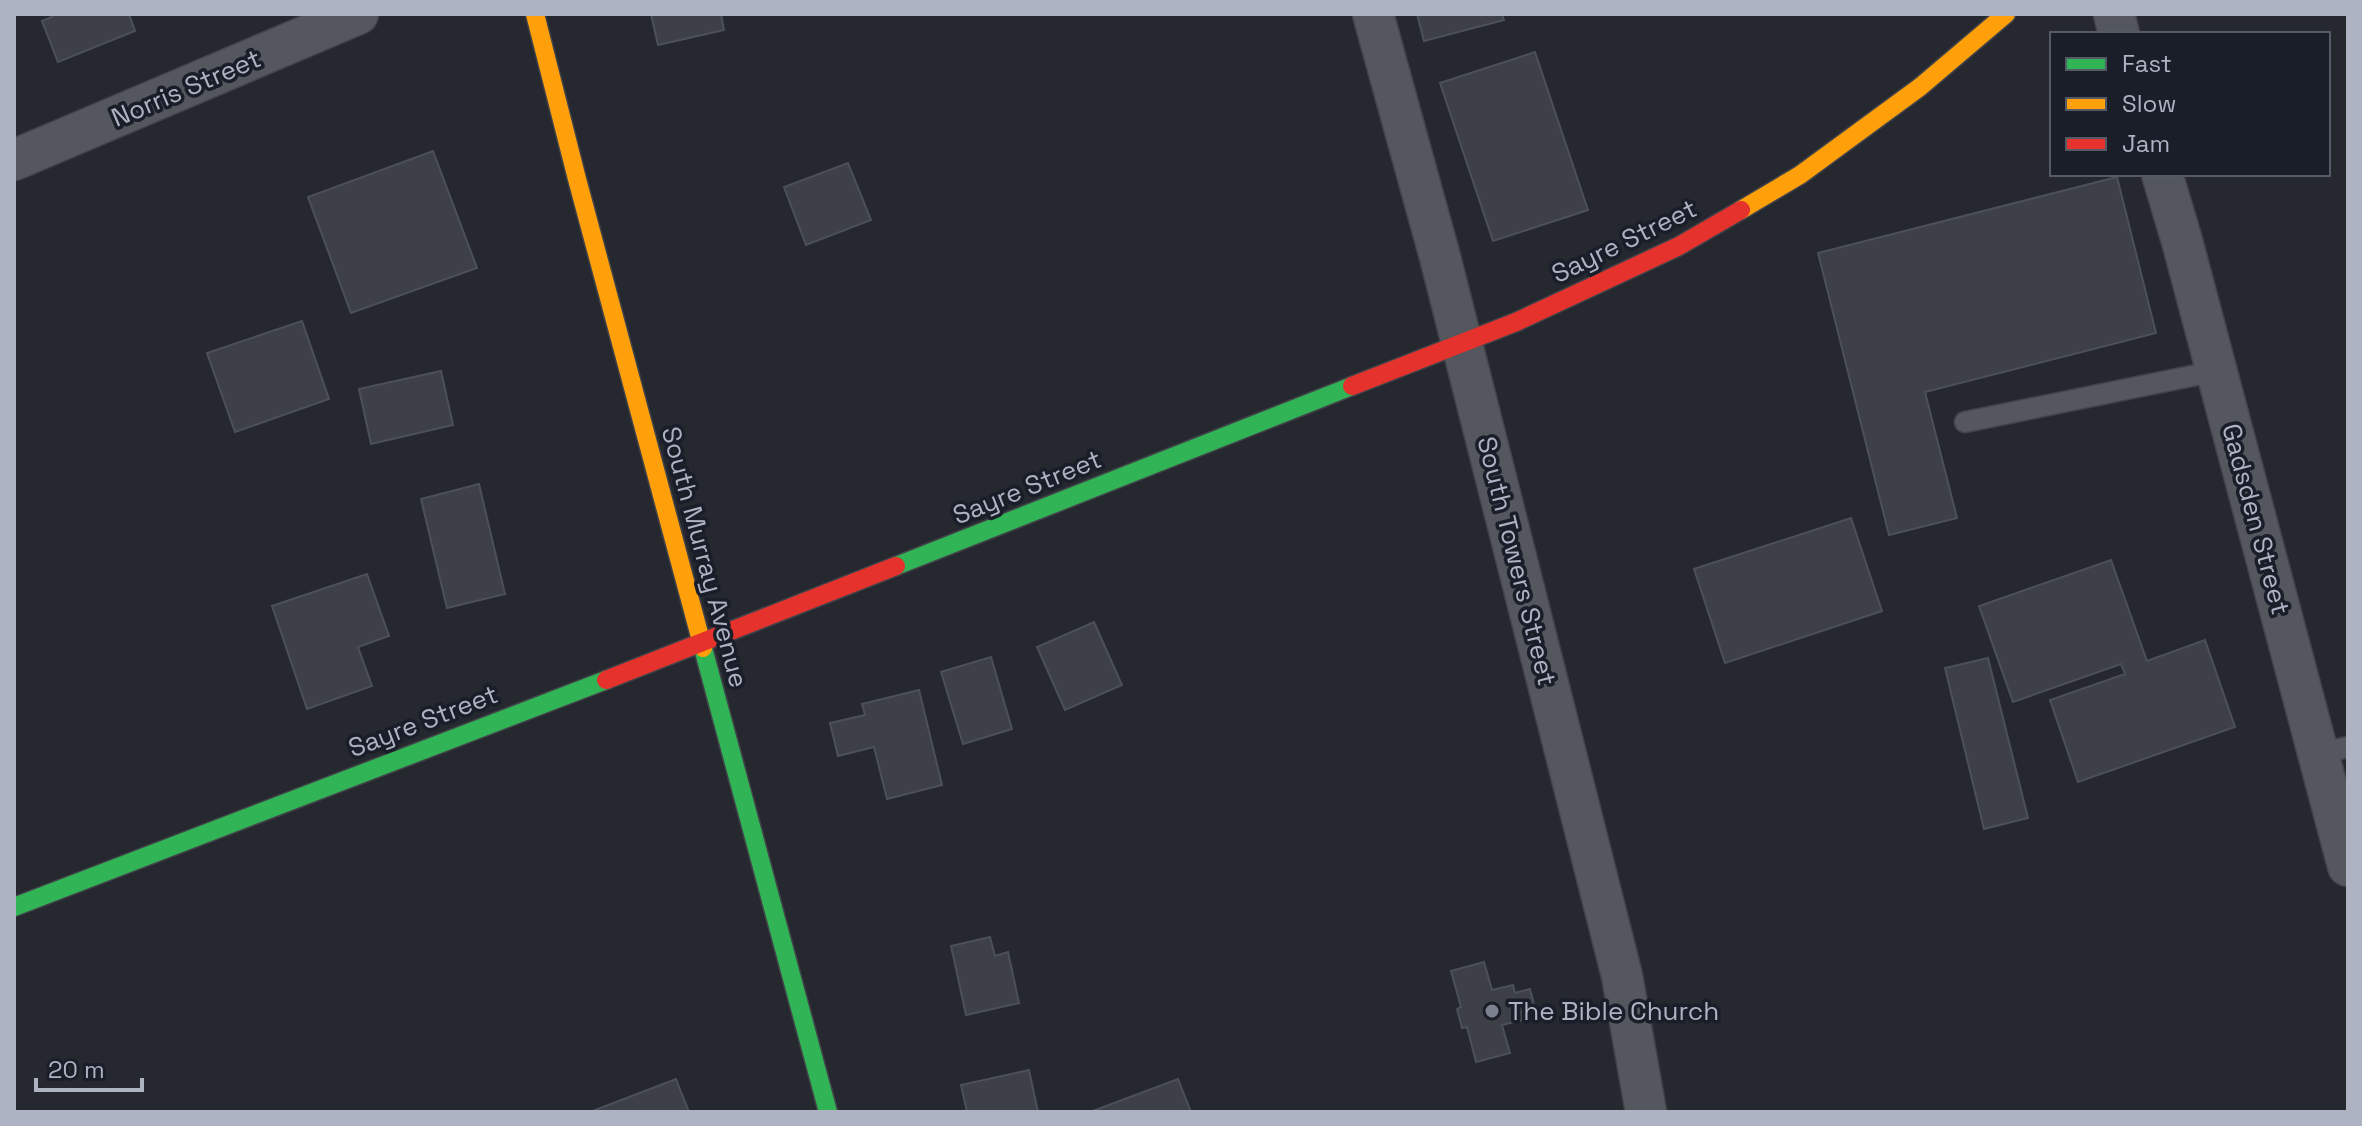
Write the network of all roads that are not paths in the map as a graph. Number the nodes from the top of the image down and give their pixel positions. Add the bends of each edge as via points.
1 (358, 14) edge
2 (535, 14) edge
3 (1373, 14) edge
4 (2006, 14) edge
5 (14, 160) edge
6 (2163, 176) edge
7 (1462, 343) junction
8 (2216, 371) junction
9 (1965, 422) dead end
10 (701, 643) junction
11 (2333, 751) edge
12 (2348, 866) edge
13 (14, 907) edge
14 (828, 1112) edge
15 (1646, 1112) edge

1 - 5 street, Norris Street
2 - 10 main road, South Murray Avenue
3 - 7 street, South Towers Street
4 - 7 main road, Sayre Street via 1920,87 1800,175 1679,246
6 - 8 street, Gadsden Street
7 - 10 main road, Sayre Street
7 - 15 street, South Towers Street via 1622,976
8 - 9 lane
8 - 11 street, Gadsden Street
10 - 13 main road, Sayre Street
10 - 14 main road, South Murray Avenue
11 - 12 street, Gadsden Street

